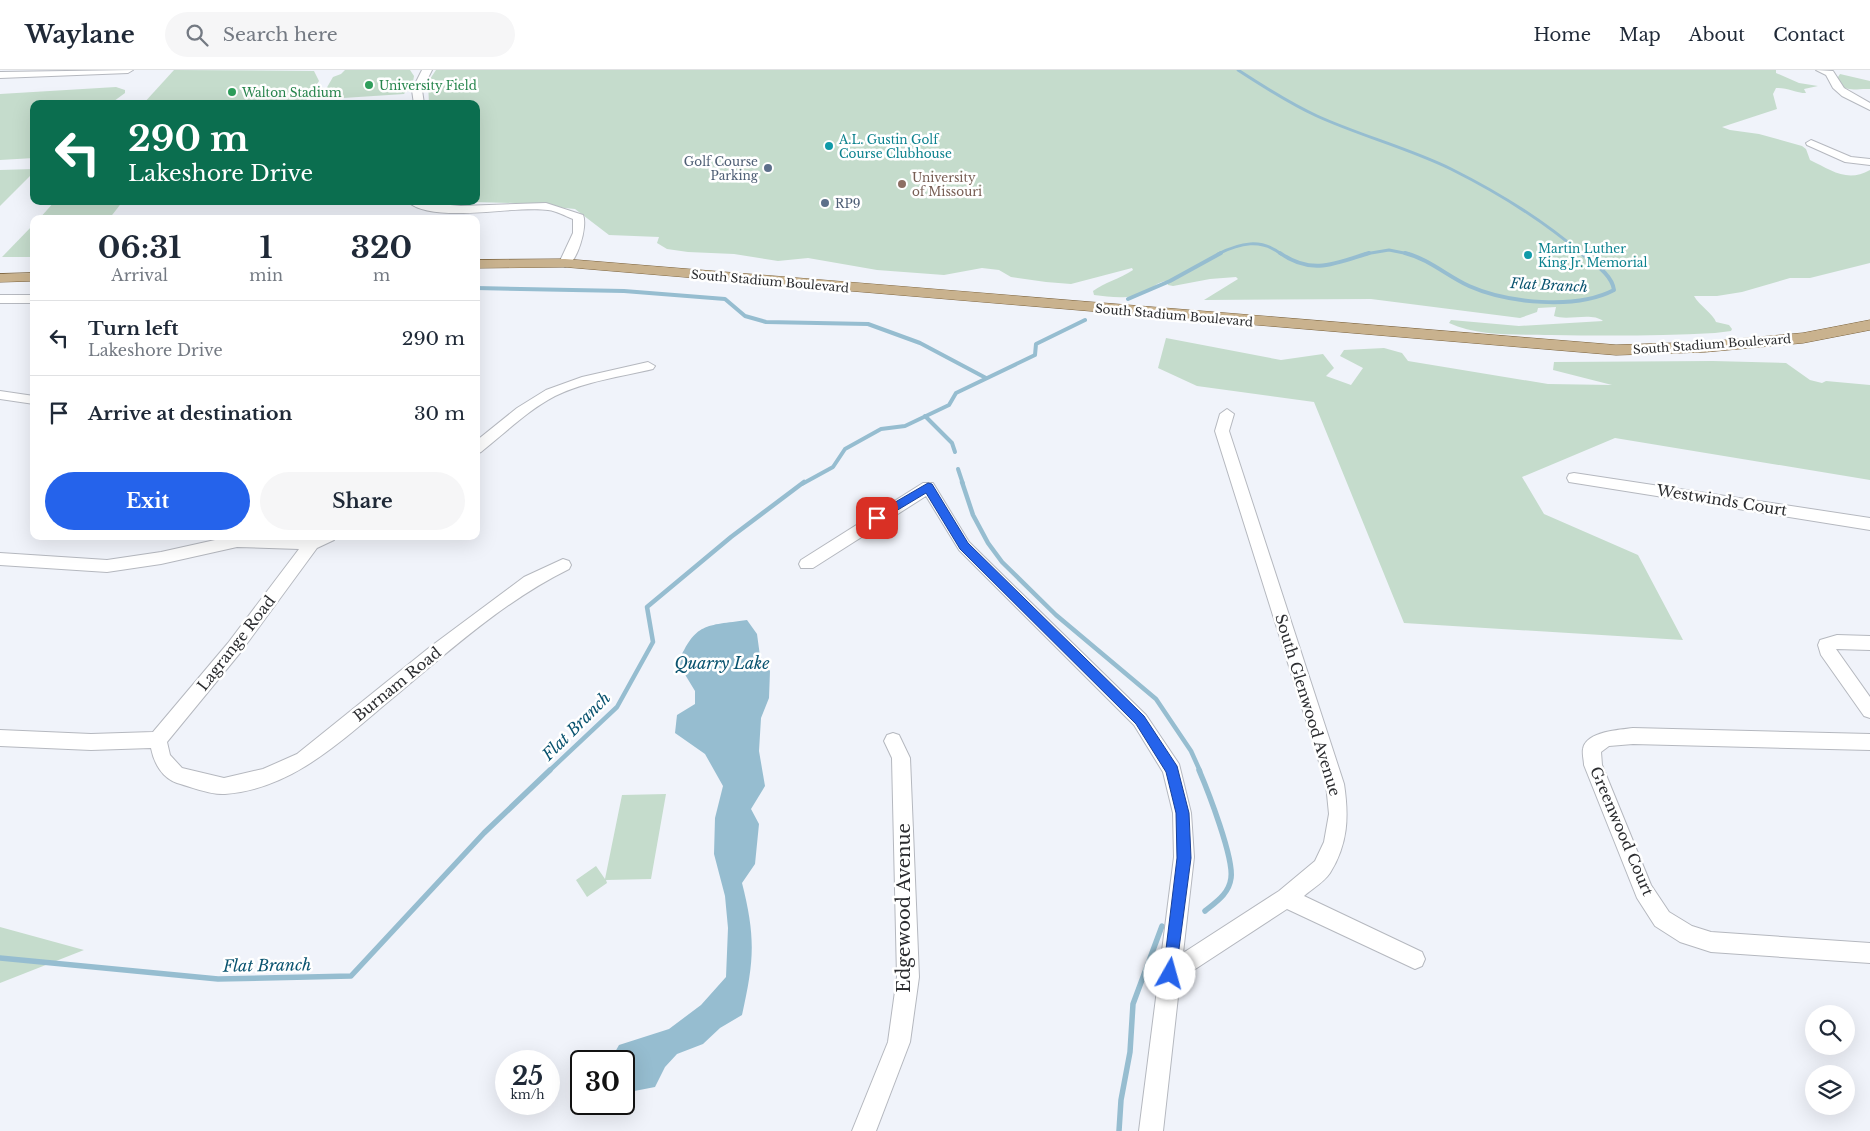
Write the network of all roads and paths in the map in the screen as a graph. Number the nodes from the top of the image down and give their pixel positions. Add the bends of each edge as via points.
1 (128, 70) edge
2 (427, 70) edge
3 (1821, 70) edge
4 (0, 75) edge
5 (419, 100) edge
6 (1870, 107) edge
7 (1811, 143) dead end
8 (1870, 162) edge
9 (422, 205) edge
10 (565, 263) junction
11 (480, 264) edge
12 (30, 277) edge
13 (0, 278) edge
14 (30, 299) edge
15 (0, 300) edge
16 (1865, 328) edge
17 (648, 366) dead end
18 (0, 395) edge
19 (30, 399) edge
20 (1227, 414) dead end
21 (480, 446) edge
22 (1574, 478) dead end
23 (1870, 524) edge
24 (320, 540) edge
25 (312, 544) junction
26 (0, 559) edge
27 (807, 564) dead end
28 (563, 565) dead end
29 (1870, 643) edge
30 (1870, 711) edge
31 (0, 738) edge
32 (158, 740) junction
33 (893, 741) dead end
34 (1870, 742) edge
35 (1286, 898) junction
36 (1870, 953) edge
37 (1415, 959) dead end
38 (1170, 974) junction
39 (864, 1131) edge
40 (1151, 1131) edge

1 - 4 street via 93,74
2 - 5 street via 418,90
3 - 6 street via 1830,73 1840,91
7 - 8 street via 1849,160
9 - 10 street via 456,210 547,206 564,211 579,218 579,232
10 - 11 main road, South Stadium Boulevard
10 - 16 main road, South Stadium Boulevard via 1616,350 1714,346 1803,338
12 - 13 main road
14 - 15 street
17 - 21 street via 582,382 551,394
18 - 19 street
20 - 35 street, South Glenwood Avenue via 1222,431 1335,784 1339,814 1334,843 1322,868
22 - 23 street, Westwinds Court
24 - 25 street
25 - 26 street via 237,541 162,558 107,566
25 - 32 street, Lagrange Road via 234,648
27 - 38 street via 928,487 964,546 1140,720 1172,770 1182,813 1184,858
28 - 32 street, Burnam Road via 530,581 303,760 265,778 224,786 177,775 162,759
29 - 30 street via 1836,642 1826,645 1829,655
31 - 32 street via 91,742
33 - 39 street, Edgewood Avenue via 901,758 908,977 899,1042
34 - 36 street, Greenwood Court via 1634,736 1606,739 1592,748 1593,765 1644,891 1662,918 1687,936 1711,942
35 - 37 street
35 - 38 street, South Glenwood Avenue
38 - 40 street

